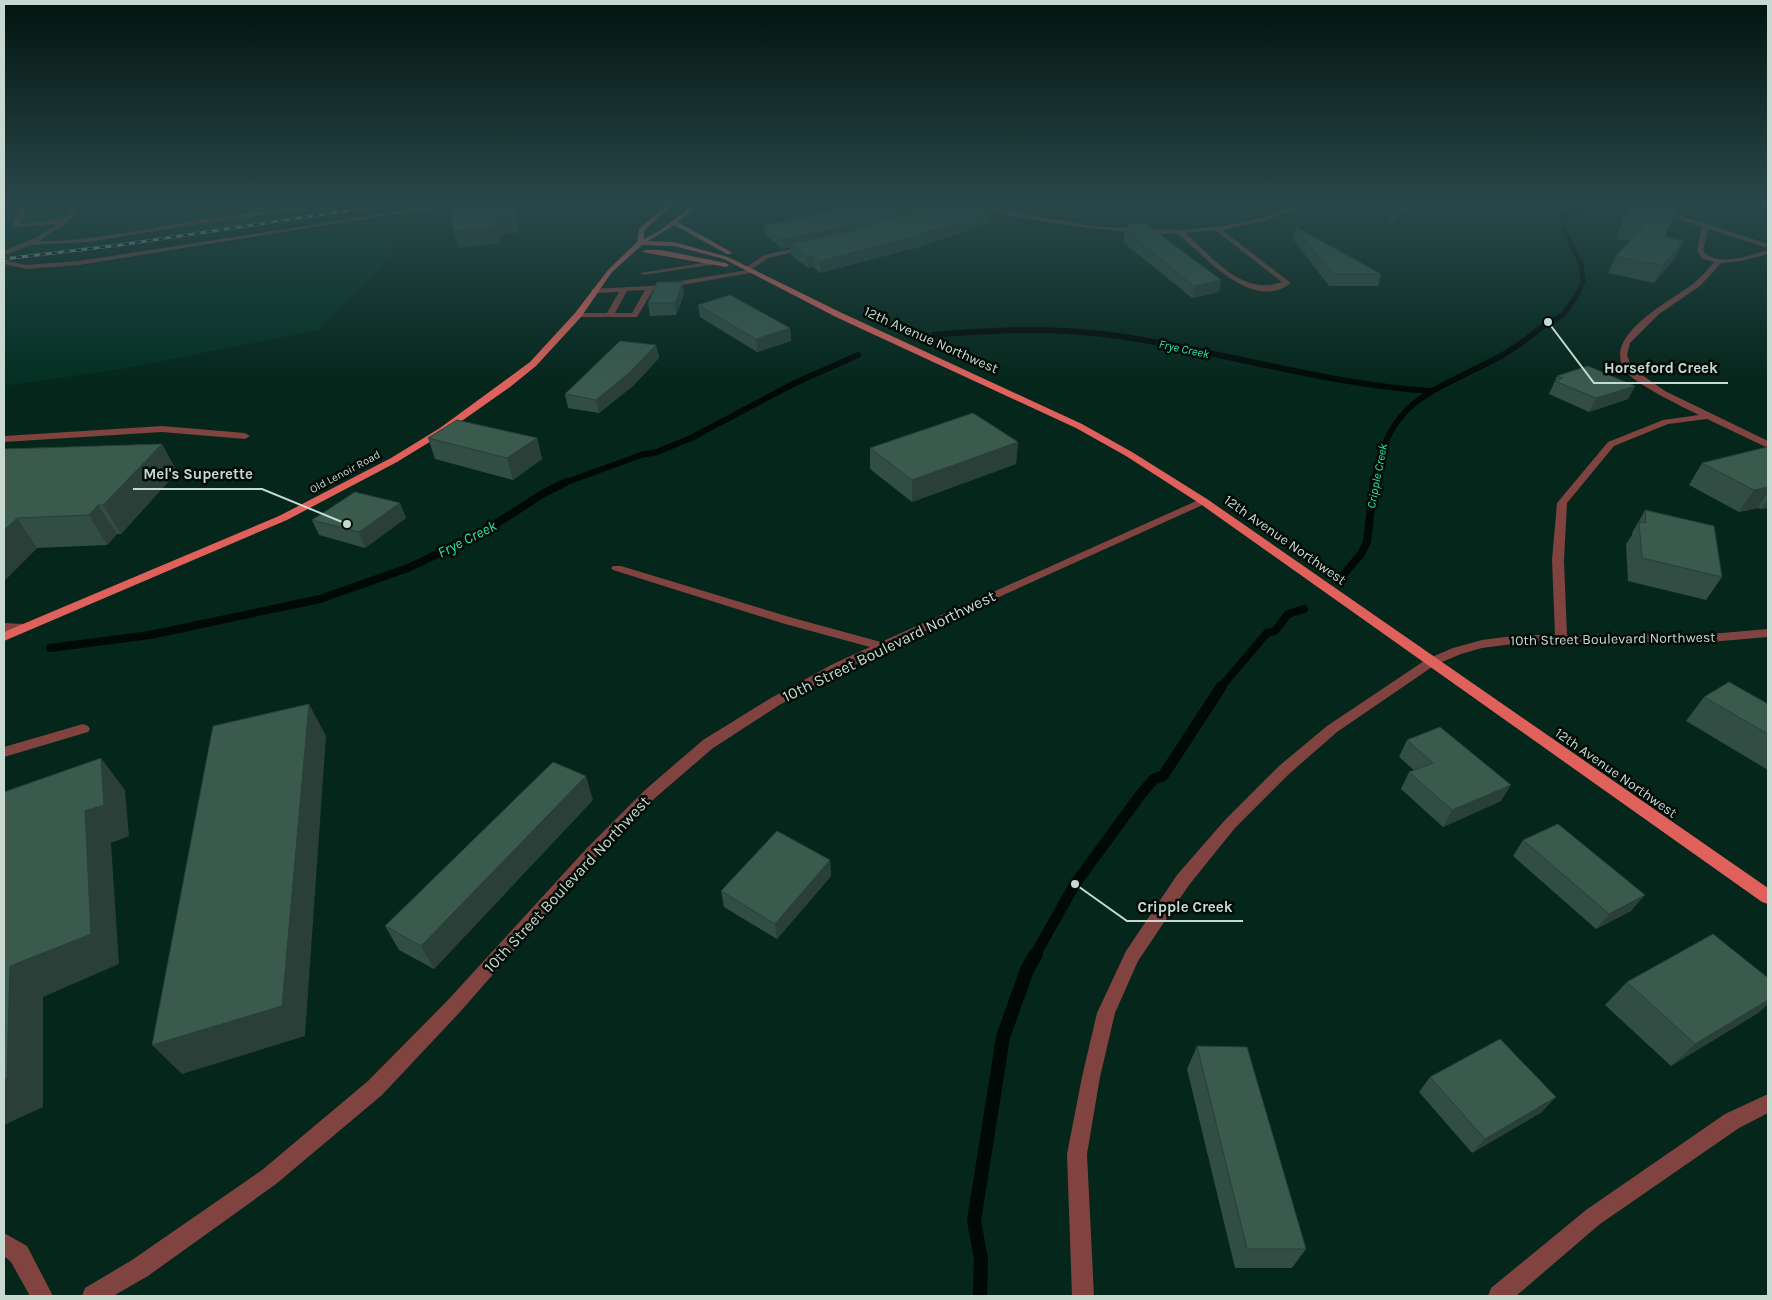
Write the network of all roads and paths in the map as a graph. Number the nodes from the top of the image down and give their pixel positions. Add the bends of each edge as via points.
1 (11, 264) edge
2 (81, 264) edge
3 (618, 264) edge
4 (710, 264) edge
5 (719, 264) edge
6 (738, 264) edge
7 (744, 264) edge
8 (758, 264) edge
9 (1218, 264) edge
10 (1263, 264) edge
11 (1716, 264) edge
12 (752, 270) junction
13 (643, 273) dead end
14 (650, 288) junction
15 (594, 290) junction
16 (624, 290) junction
17 (578, 315) junction
18 (610, 315) junction
19 (1708, 416) junction
20 (245, 436) dead end
21 (4, 439) edge
22 (1768, 445) edge
23 (1203, 501) junction
24 (617, 568) dead end
25 (4, 627) edge
26 (24, 628) junction
27 (1768, 633) edge
28 (4, 637) edge
29 (1561, 638) junction
30 (882, 646) junction
31 (1431, 662) junction
32 (84, 729) dead end
33 (4, 752) edge
34 (1768, 897) edge
35 (1768, 1104) edge
36 (4, 1243) edge
37 (42, 1296) edge
38 (93, 1296) edge
39 (1083, 1296) edge
40 (1499, 1296) edge

1 - 2 street via 26,267
3 - 15 main road, Old Lenoir Road
4 - 13 street
5 - 12 main road, 12th Avenue Northwest
6 - 12 main road, 12th Avenue Northwest
7 - 12 main road, 12th Avenue Northwest
8 - 12 street
9 - 10 street via 1249,286 1272,288 1288,283
11 - 19 street via 1697,284 1656,312 1626,342 1623,355 1628,369 1643,381
12 - 14 street
12 - 23 main road, 12th Avenue Northwest via 839,315 1078,426
14 - 16 street
14 - 18 street via 634,314
15 - 16 street
15 - 17 main road, Old Lenoir Road
16 - 18 street
17 - 18 street
17 - 26 main road, Old Lenoir Road via 533,364 507,385 394,460 266,525
19 - 22 street
19 - 29 street via 1666,422 1611,444 1562,503 1558,560
20 - 21 street via 162,429
23 - 30 street, 10th Street Boulevard Northwest
23 - 31 main road, 12th Avenue Northwest
24 - 30 street
25 - 26 street
26 - 28 main road, Old Lenoir Road
27 - 29 street, 10th Street Boulevard Northwest via 1710,638
29 - 31 street, 10th Street Boulevard Northwest via 1482,644
30 - 38 street, 10th Street Boulevard Northwest via 776,700 708,744 650,794 592,852 454,1006 375,1088 269,1176 140,1268
31 - 34 main road, 12th Avenue Northwest
31 - 39 street, 10th Street Boulevard Northwest via 1332,729 1284,770 1230,824 1183,880 1132,956 1106,1013 1077,1154
32 - 33 street
35 - 40 street via 1732,1122 1593,1217
36 - 37 street via 20,1254

